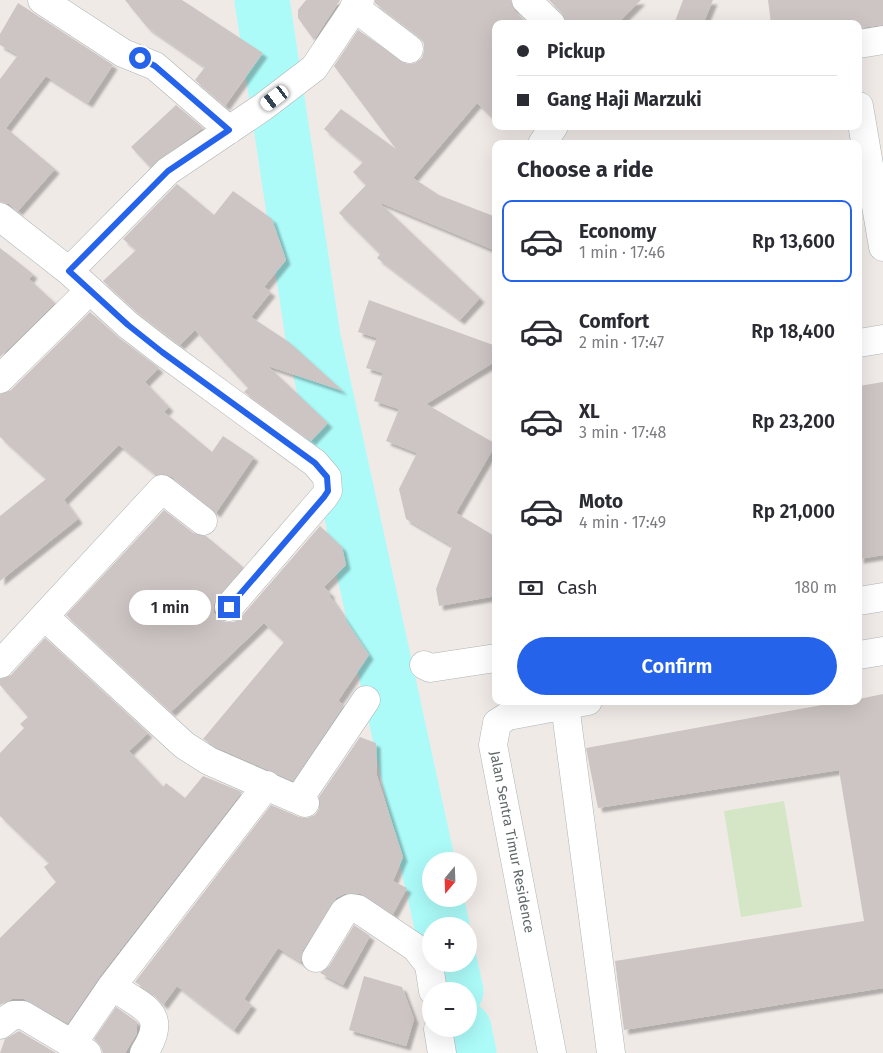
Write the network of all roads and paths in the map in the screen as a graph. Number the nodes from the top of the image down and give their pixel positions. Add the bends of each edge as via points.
1 (42, 0) edge
2 (526, 0) edge
3 (357, 4) edge
4 (548, 20) edge
5 (883, 40) edge
6 (862, 44) edge
7 (409, 50) dead end
8 (862, 124) edge
9 (229, 130) junction
10 (0, 217) edge
11 (883, 247) edge
12 (69, 271) junction
13 (90, 290) junction
14 (883, 339) edge
15 (862, 342) edge
16 (0, 379) edge
17 (203, 522) dead end
18 (883, 597) edge
19 (862, 600) edge
20 (229, 607) dead end
21 (45, 618) junction
22 (883, 651) edge
23 (862, 655) edge
24 (492, 659) edge
25 (0, 664) edge
26 (424, 665) dead end
27 (366, 700) dead end
28 (566, 705) edge
29 (577, 705) edge
30 (267, 786) junction
31 (316, 958) dead end
32 (431, 982) edge
33 (112, 986) junction
34 (0, 1025) edge
35 (439, 1037) edge
36 (80, 1048) edge
37 (608, 1052) edge
38 (144, 1053) edge
39 (442, 1053) edge
40 (552, 1053) edge

1 - 9 street via 123,53 155,66
2 - 4 street
3 - 7 street
3 - 9 street via 314,68
5 - 6 street
8 - 11 street
9 - 12 street via 168,171
10 - 12 street
12 - 13 street
13 - 16 street
13 - 20 street via 162,352 294,447 322,469 327,477 328,491 324,497
14 - 15 street
17 - 21 street via 162,490
18 - 19 street
21 - 25 street
21 - 30 street via 184,745 210,761
22 - 23 street
24 - 26 street via 430,668
27 - 30 street via 302,801
28 - 40 street, Jalan Sentra Timur Residence via 508,716 497,723 492,744
29 - 37 street
30 - 33 street
31 - 32 street via 344,912 358,909 416,948 428,965
33 - 36 street
33 - 38 street via 153,1015 156,1026 153,1039
34 - 36 street via 13,1015 22,1015
35 - 39 street

